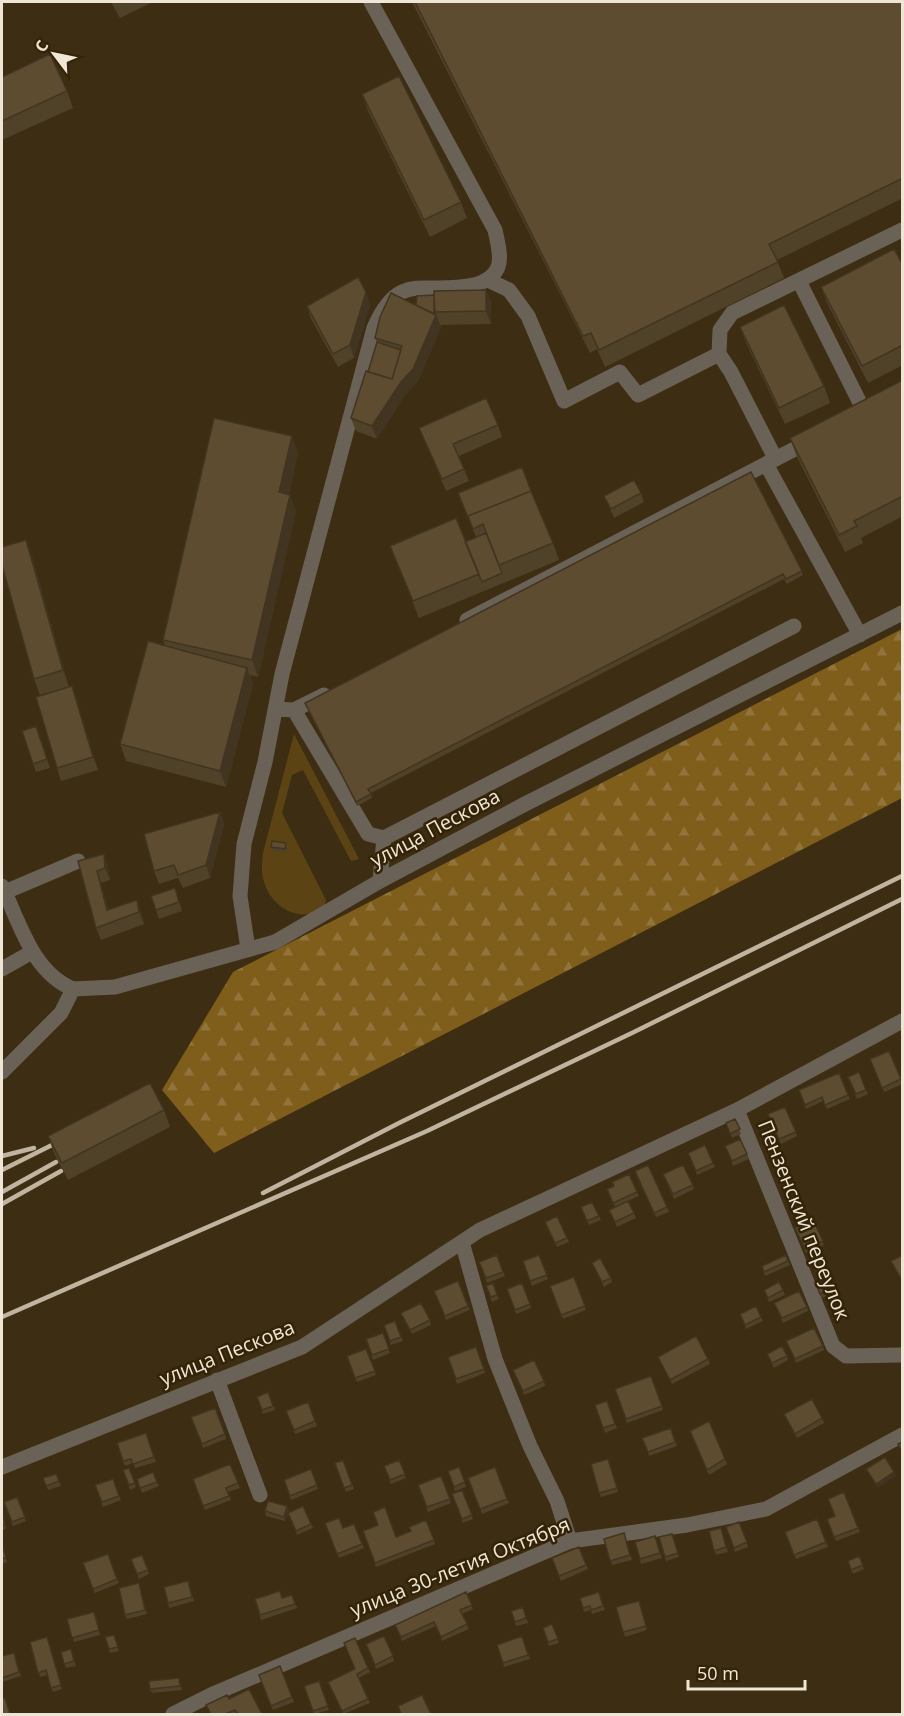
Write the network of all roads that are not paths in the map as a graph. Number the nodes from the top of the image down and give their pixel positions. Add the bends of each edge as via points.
1 (371, 2) edge
2 (903, 230) edge
3 (488, 280) junction
4 (799, 280) junction
5 (718, 354) junction
6 (865, 413) edge
7 (825, 433) edge
8 (770, 461) junction
9 (903, 613) edge
10 (794, 626) dead end
11 (451, 628) edge
12 (860, 635) junction
13 (336, 688) edge
14 (276, 709) junction
15 (294, 710) junction
16 (384, 838) junction
17 (78, 861) edge
18 (380, 881) junction
19 (3, 889) edge
20 (248, 949) junction
21 (32, 952) junction
22 (2, 969) edge
23 (73, 989) junction
24 (903, 1021) edge
25 (2, 1072) edge
26 (737, 1110) junction
27 (462, 1242) junction
28 (903, 1355) edge
29 (218, 1380) junction
30 (903, 1435) edge
31 (2, 1467) edge
32 (260, 1495) dead end
33 (570, 1541) junction
34 (174, 1714) edge

1 - 3 street via 495,230 498,267
2 - 4 street
3 - 5 street via 509,290 528,316 564,401 620,372 638,395
3 - 14 street via 471,285 416,287 401,292 380,314 282,674
4 - 5 street via 732,313 720,330
4 - 6 street
5 - 8 street via 731,372
7 - 8 street
8 - 11 street
8 - 12 street
9 - 12 street, улица Пескова
10 - 16 street
12 - 18 street, улица Пескова
13 - 15 street
14 - 15 street
14 - 20 street via 244,844 240,896
15 - 16 street via 368,834
16 - 18 street
17 - 19 street
18 - 20 street, улица Пескова via 275,942
19 - 21 street
20 - 23 street, улица Пескова via 115,987
21 - 22 street
21 - 23 street via 54,979
23 - 25 street via 61,1013
24 - 26 street, улица Пескова
26 - 27 street, улица Пескова via 480,1230
26 - 28 street, Пензенский переулок via 833,1346 846,1356
27 - 29 street, улица Пескова via 302,1347
27 - 33 street via 495,1359 557,1501
29 - 31 street, улица Пескова
29 - 32 street
30 - 33 street, улица 30-летия Октября via 766,1509 687,1525
33 - 34 street, улица 30-летия Октября

